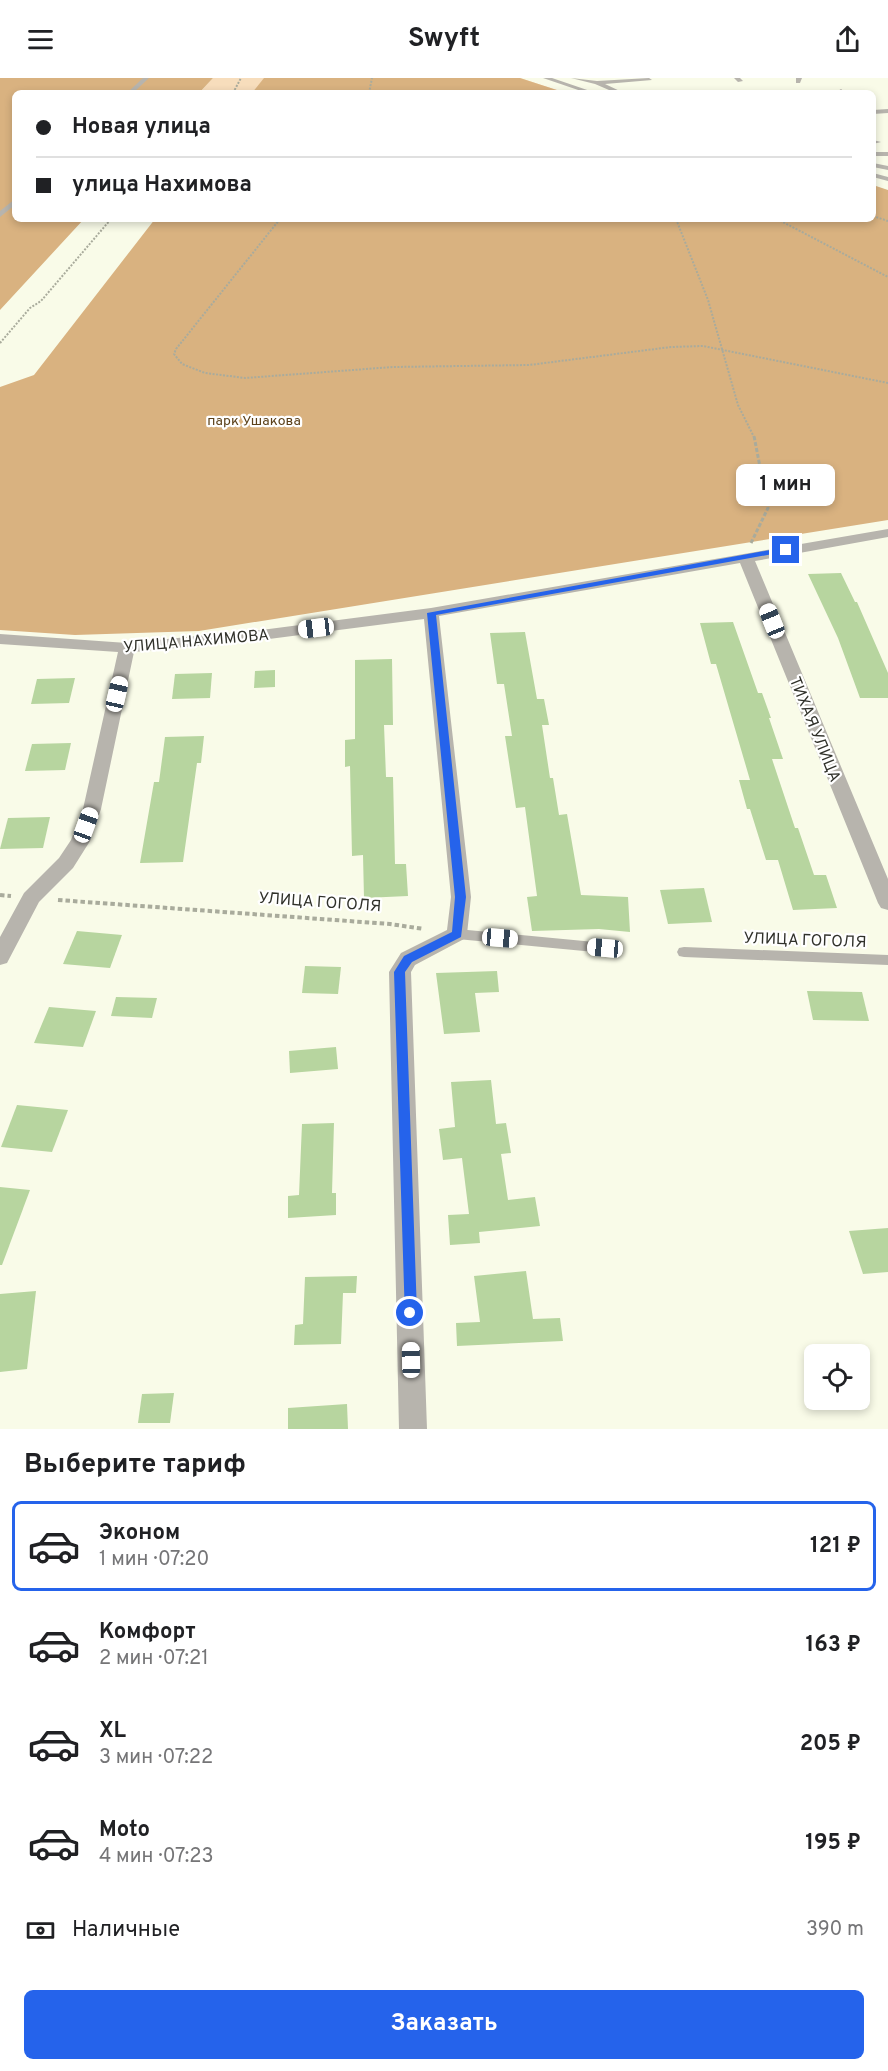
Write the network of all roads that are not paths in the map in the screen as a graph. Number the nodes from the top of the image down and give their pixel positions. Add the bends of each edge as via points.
1 (146, 78) edge
2 (546, 78) edge
3 (574, 78) edge
4 (649, 80) dead end
5 (597, 83) junction
6 (133, 90) edge
7 (584, 90) edge
8 (614, 90) edge
9 (12, 204) edge
10 (0, 215) edge
11 (888, 533) edge
12 (745, 556) junction
13 (431, 613) junction
14 (0, 639) edge
15 (128, 648) junction
16 (888, 903) edge
17 (457, 934) junction
18 (605, 948) dead end
19 (684, 952) dead end
20 (0, 957) edge
21 (888, 960) edge
22 (413, 1429) edge

1 - 6 lane
2 - 7 lane
3 - 5 lane
4 - 5 lane
5 - 8 lane
9 - 10 lane
11 - 12 street, УЛИЦА НАХИМОВА
12 - 13 street, УЛИЦА НАХИМОВА
12 - 16 street, ТИХАЯ УЛИЦА
13 - 15 street, УЛИЦА НАХИМОВА
13 - 17 street via 461,897
14 - 15 street, УЛИЦА НАХИМОВА
15 - 20 street via 92,810 80,841 66,863 31,898
17 - 18 lane
17 - 22 street via 408,959 400,972
19 - 21 lane, УЛИЦА ГОГОЛЯ

